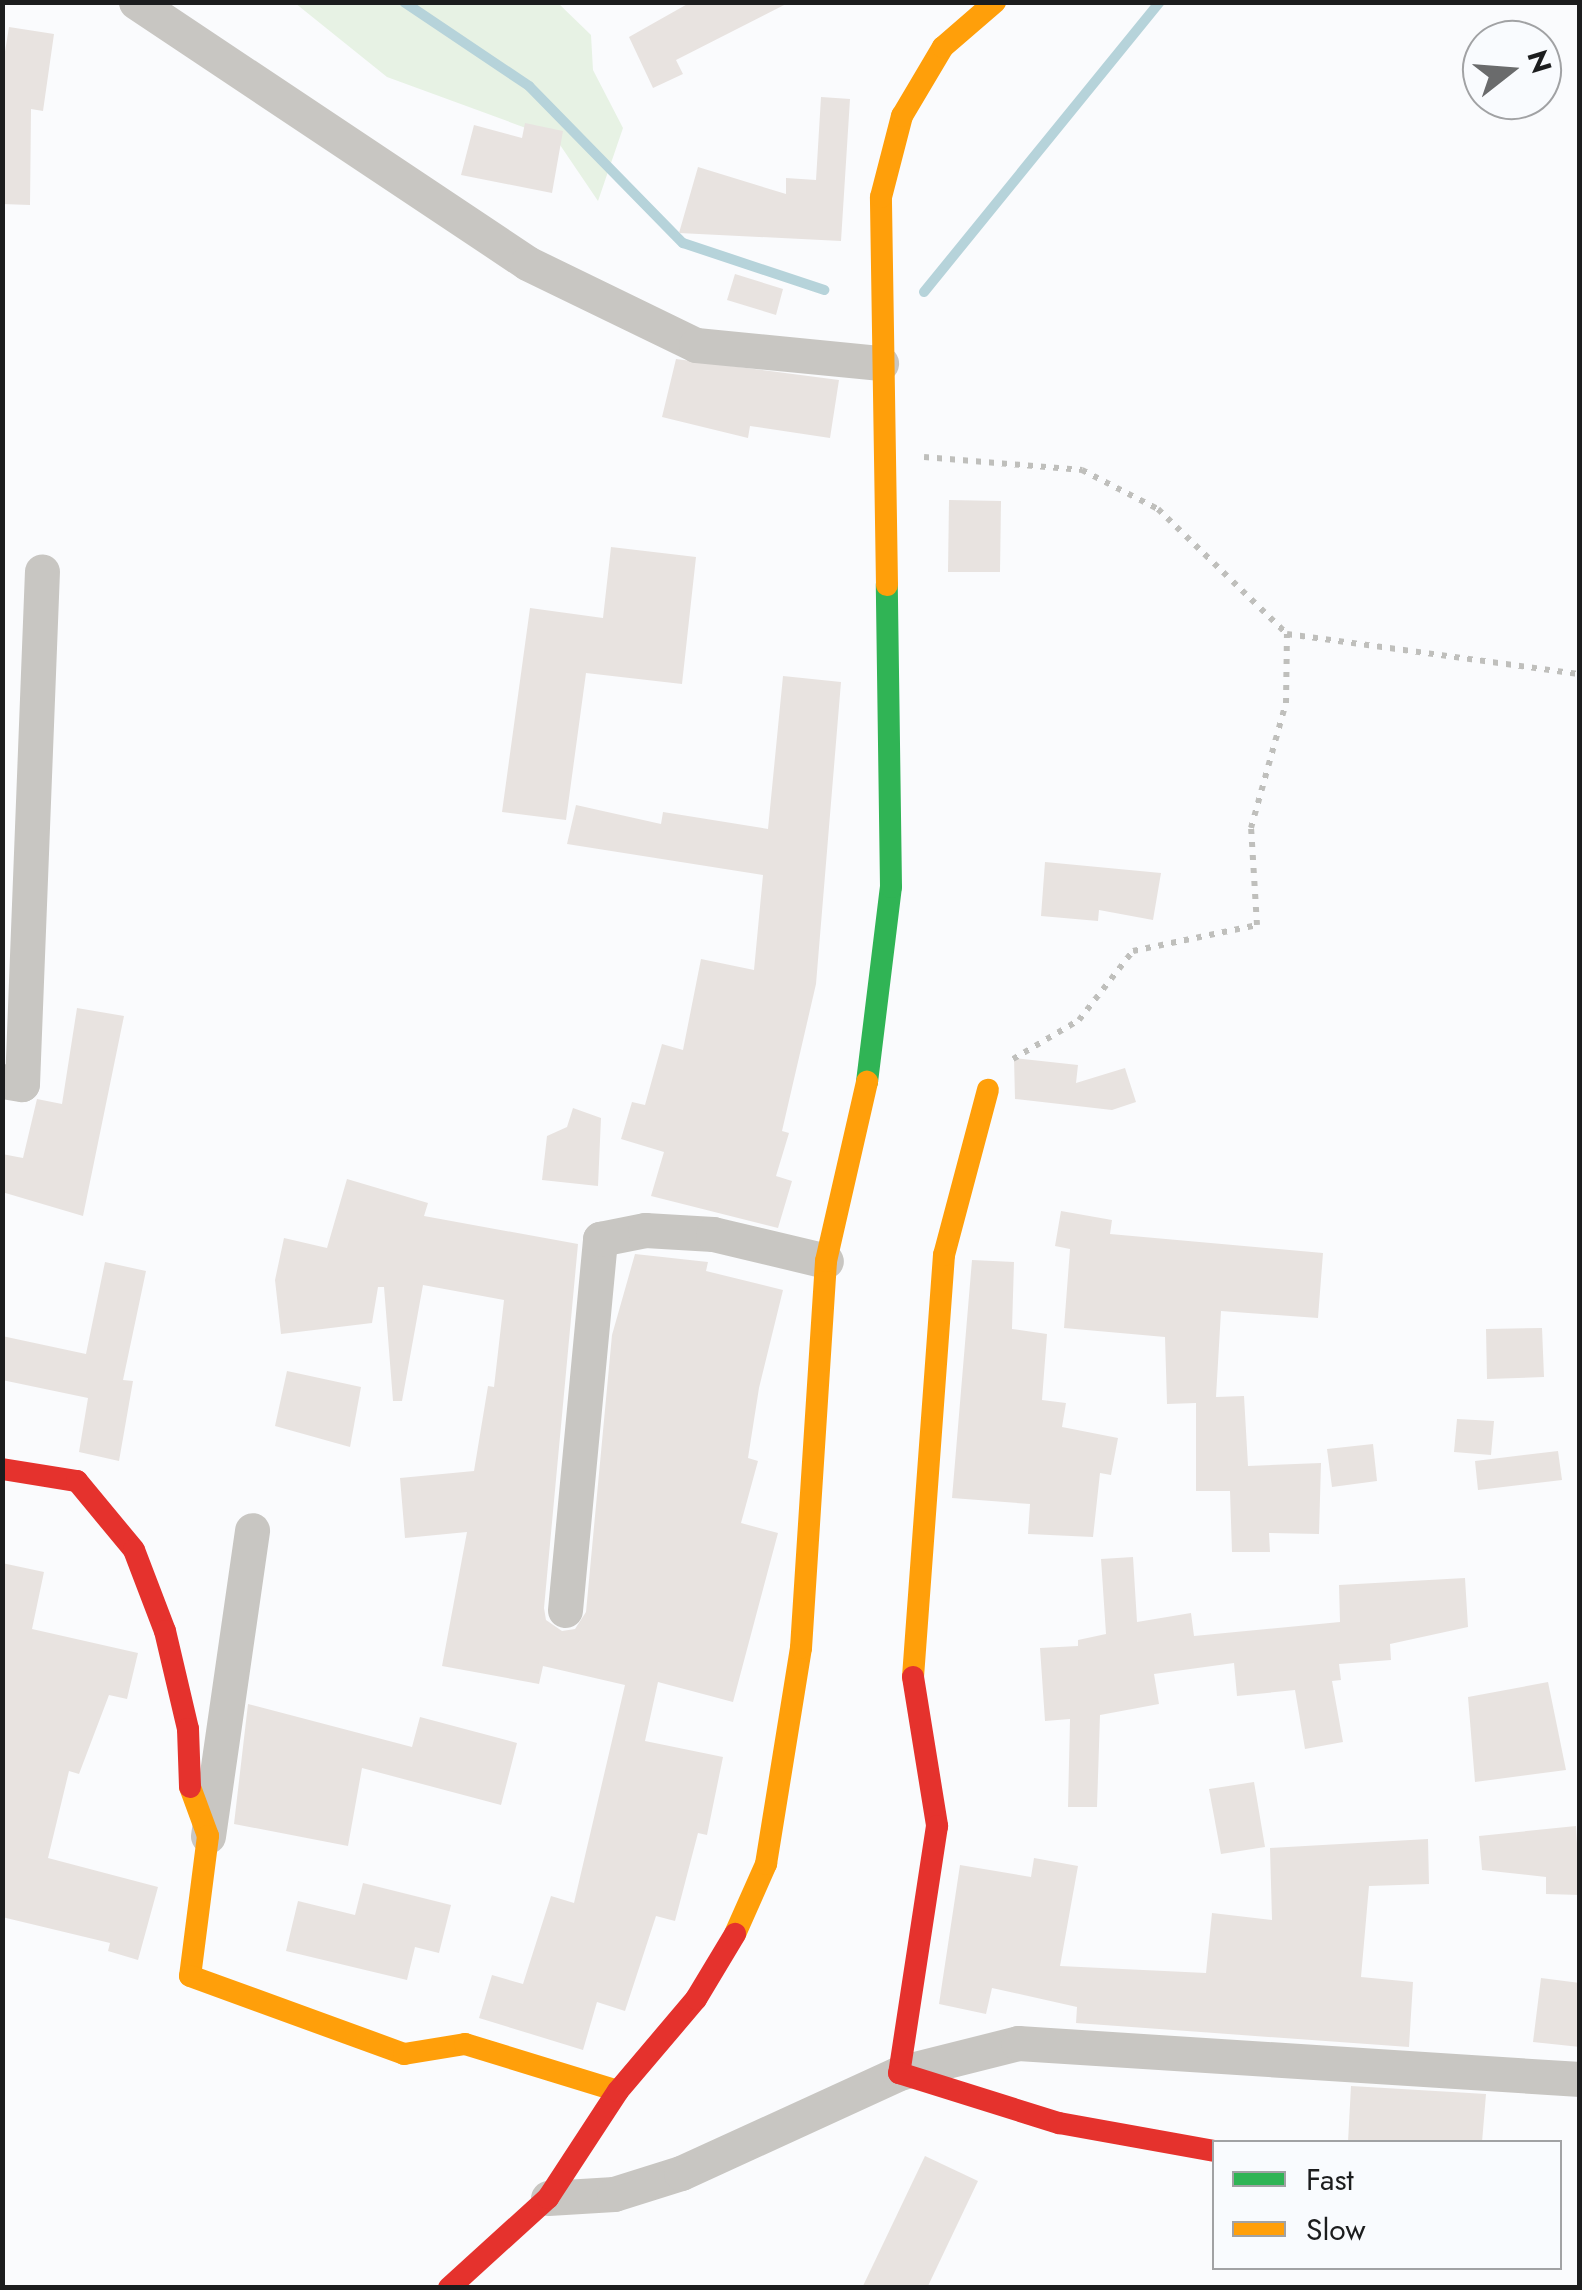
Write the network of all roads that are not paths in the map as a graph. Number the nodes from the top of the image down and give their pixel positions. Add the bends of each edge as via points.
1 (136, 2) edge
2 (995, 2) edge
3 (881, 363) junction
4 (42, 571) dead end
5 (16, 876) edge
6 (2, 1081) edge
7 (988, 1090) road end
8 (826, 1260) junction
9 (2, 1468) edge
10 (252, 1530) dead end
11 (565, 1610) dead end
12 (208, 1836) junction
13 (899, 2073) junction
14 (1580, 2079) edge
15 (618, 2090) junction
16 (1212, 2151) edge
17 (548, 2198) junction
18 (449, 2288) edge

1 - 3 street via 527,263 646,321 696,345
2 - 3 street via 943,48 902,116 881,196
3 - 8 street via 891,887 866,1090
4 - 5 street
5 - 6 street via 22,1084
7 - 13 street via 944,1255 910,1658 937,1826
8 - 11 street via 713,1234 645,1230 600,1238
8 - 15 street via 801,1648 766,1864 739,1928 696,1998
9 - 12 street via 77,1481 134,1550 165,1631 188,1729 192,1803
10 - 12 street
12 - 15 street via 190,1976 404,2054 465,2044
13 - 14 street via 1018,2042
13 - 16 street via 1058,2123
13 - 17 street via 681,2173 614,2194
15 - 17 street
17 - 18 street

